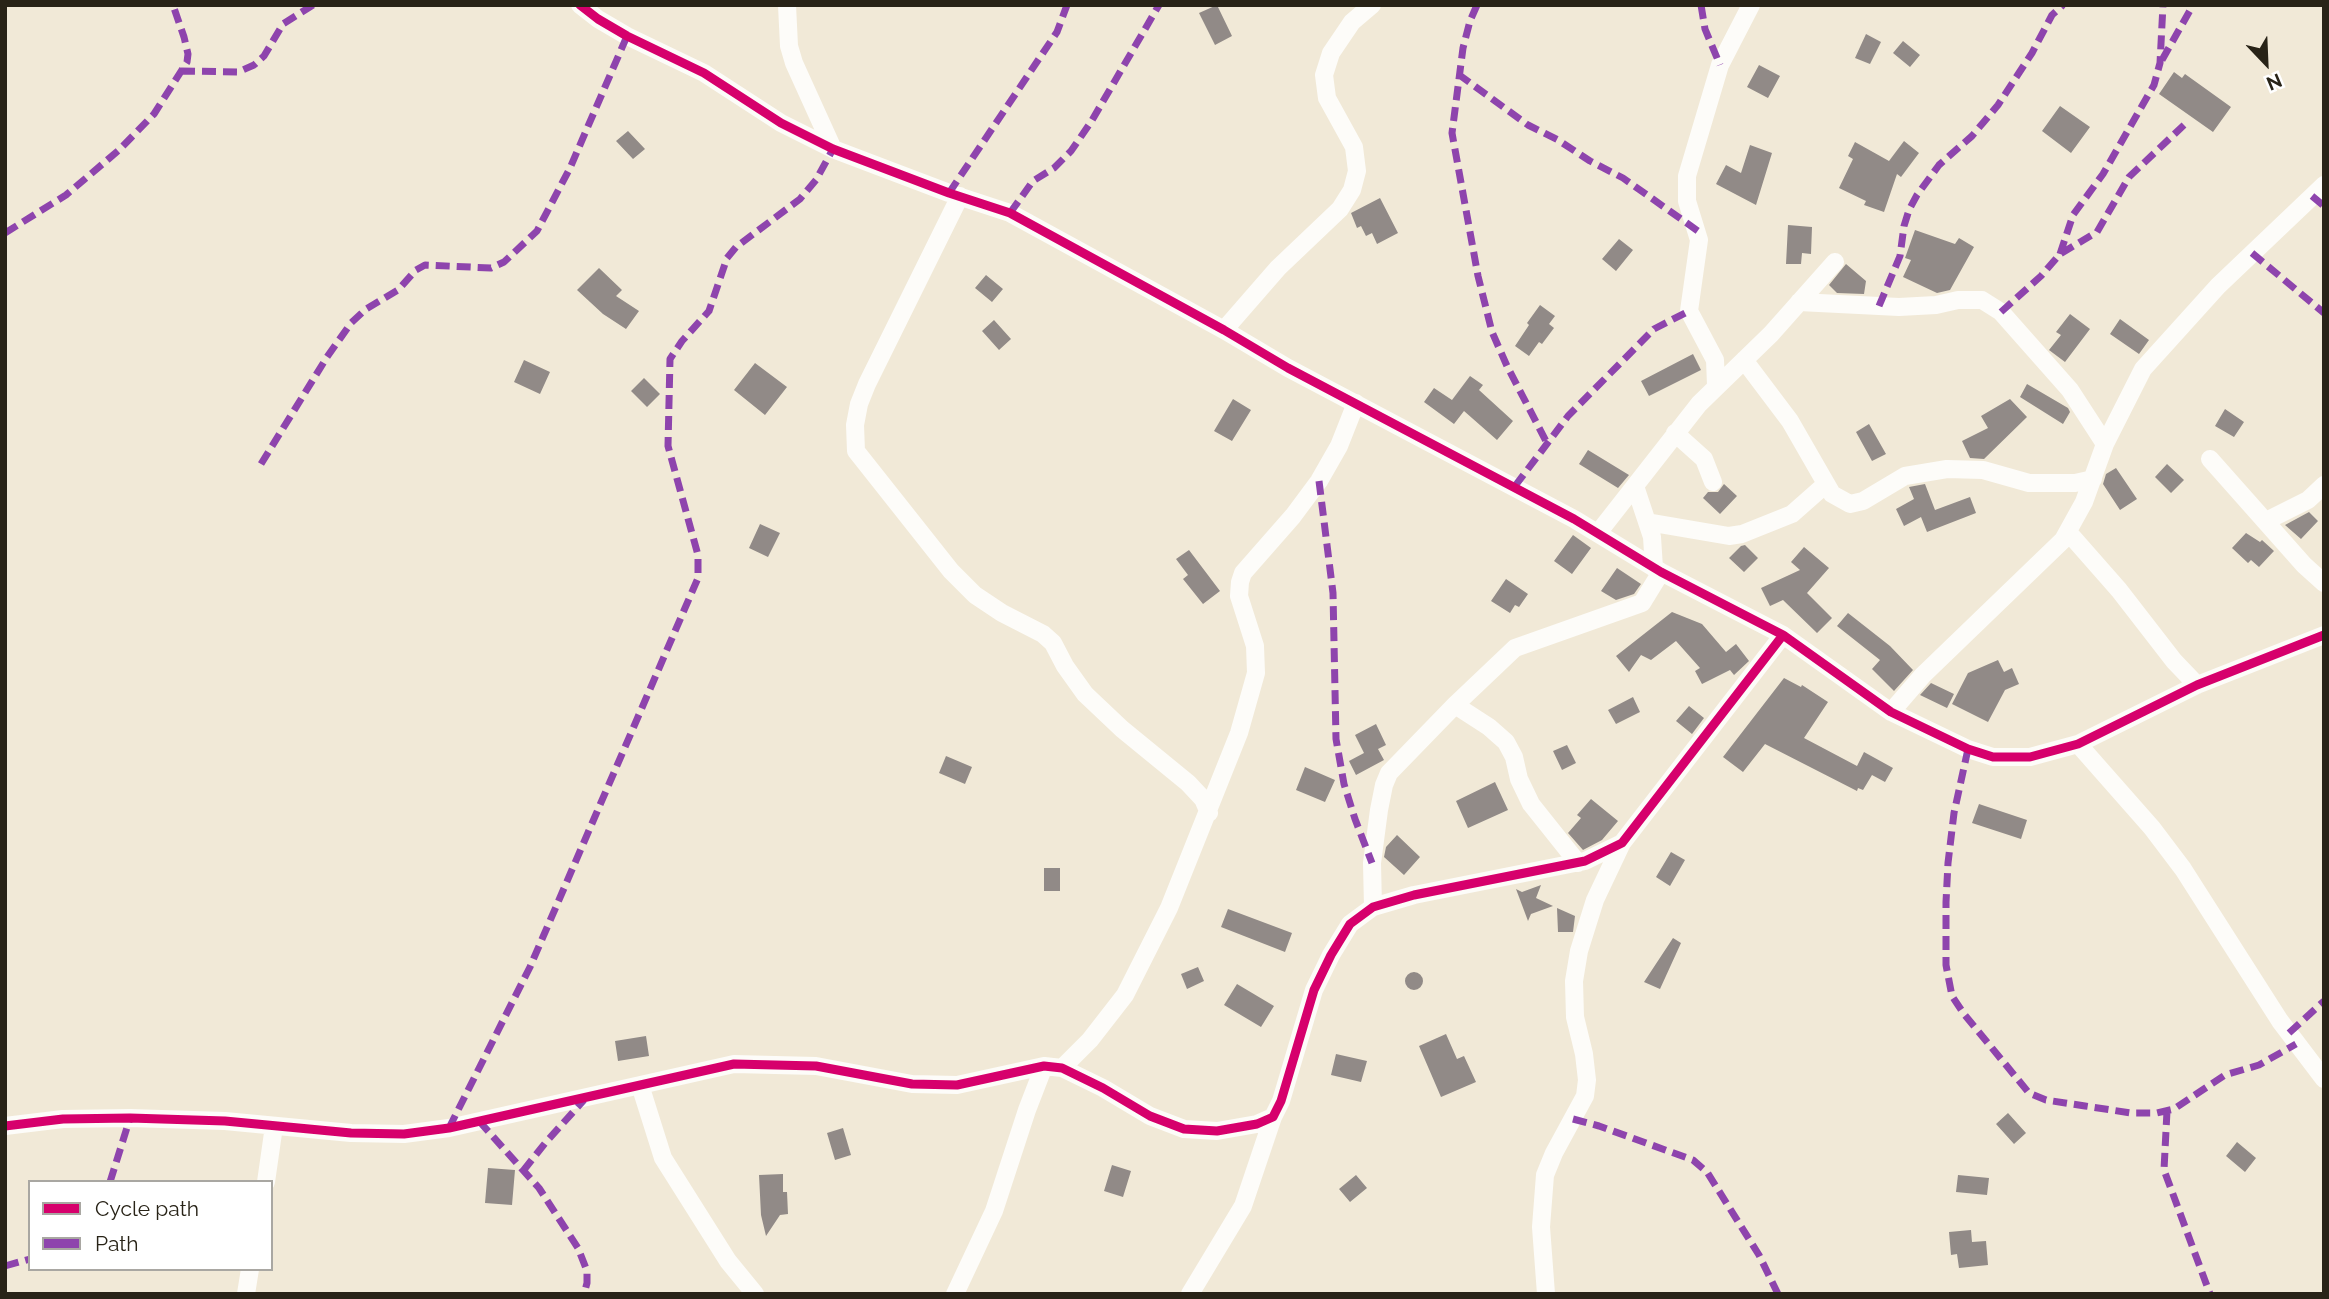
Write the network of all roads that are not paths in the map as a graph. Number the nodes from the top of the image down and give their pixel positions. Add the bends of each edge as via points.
1 (580, 5) edge
2 (787, 5) edge
3 (1372, 5) edge
4 (1751, 5) edge
5 (833, 149) junction
6 (2324, 184) edge
7 (960, 196) junction
8 (1835, 262) dead end
9 (1799, 302) junction
10 (1224, 330) junction
11 (1744, 360) junction
12 (1716, 385) junction
13 (1356, 403) junction
14 (1675, 433) junction
15 (2105, 444) junction
16 (2210, 458) dead end
17 (2093, 479) junction
18 (1713, 482) dead end
19 (1825, 484) junction
20 (2324, 485) edge
21 (1635, 486) junction
22 (2266, 521) junction
23 (1647, 522) junction
24 (2068, 532) junction
25 (1598, 533) junction
26 (1658, 570) junction
27 (2324, 583) edge
28 (1783, 635) junction
29 (2324, 635) edge
30 (2197, 685) junction
31 (1455, 705) junction
32 (1891, 712) junction
33 (2078, 744) junction
34 (1209, 813) junction
35 (1622, 843) junction
36 (1578, 863) junction
37 (1373, 907) junction
38 (1053, 1067) junction
39 (2324, 1079) edge
40 (640, 1085) junction
41 (1273, 1116) junction
42 (5, 1126) edge
43 (274, 1126) junction
44 (266, 1180) edge
45 (250, 1271) edge
46 (246, 1294) edge
47 (755, 1294) edge
48 (955, 1294) edge
49 (1190, 1294) edge
50 (1546, 1294) edge

1 - 5 street via 597,19 704,73 781,123
2 - 5 street via 794,63
3 - 10 street via 1352,22 1331,52 1324,75 1327,98 1354,147 1357,171 1352,190 1340,209 1296,249
4 - 12 street via 1720,65 1687,176 1687,201 1699,240 1689,311 1710,348
5 - 7 street
6 - 15 street via 2218,286 2143,369
7 - 10 street via 1010,213
7 - 34 street via 867,384 855,425 856,451 951,571 1002,613 1054,643 1086,694 1188,783
8 - 9 street
9 - 11 street
9 - 15 street via 1899,307 1982,300 2001,312 2070,390
10 - 13 street
11 - 12 street
11 - 19 street via 1790,421
12 - 14 street
13 - 25 street
13 - 34 street via 1319,481 1243,573 1239,596 1255,646 1256,673
14 - 18 street via 1704,459
14 - 21 street
15 - 17 street
16 - 22 street
17 - 19 street via 2029,482 1983,470 1947,469 1905,476 1850,504
17 - 24 street
19 - 23 street via 1792,514 1742,534 1728,536
20 - 22 street via 2308,500
21 - 23 street
21 - 25 street
22 - 27 street
23 - 26 street
24 - 30 street
24 - 32 street
25 - 26 street
26 - 28 street
26 - 31 street via 1642,603 1515,648
28 - 32 street
28 - 35 street
29 - 30 street
30 - 33 street
31 - 36 street via 1506,741 1531,804
31 - 37 street via 1389,773 1384,785 1372,863
32 - 33 street via 1993,757 2030,757
33 - 39 street via 2183,869 2280,1021
34 - 38 street via 1125,995 1090,1040
35 - 36 street
35 - 50 street via 1595,900 1574,981 1575,1017 1587,1080 1585,1096 1545,1175 1541,1227
36 - 37 street
37 - 41 street via 1350,924 1314,989
38 - 40 street via 957,1085 912,1084 816,1066 734,1064
38 - 41 street via 1184,1129 1240,1128
38 - 48 street via 1027,1110 994,1211
40 - 43 street via 449,1128 351,1133
40 - 47 street via 663,1158 728,1261
41 - 49 street via 1243,1206
42 - 43 street via 130,1118
43 - 44 street
45 - 46 street

